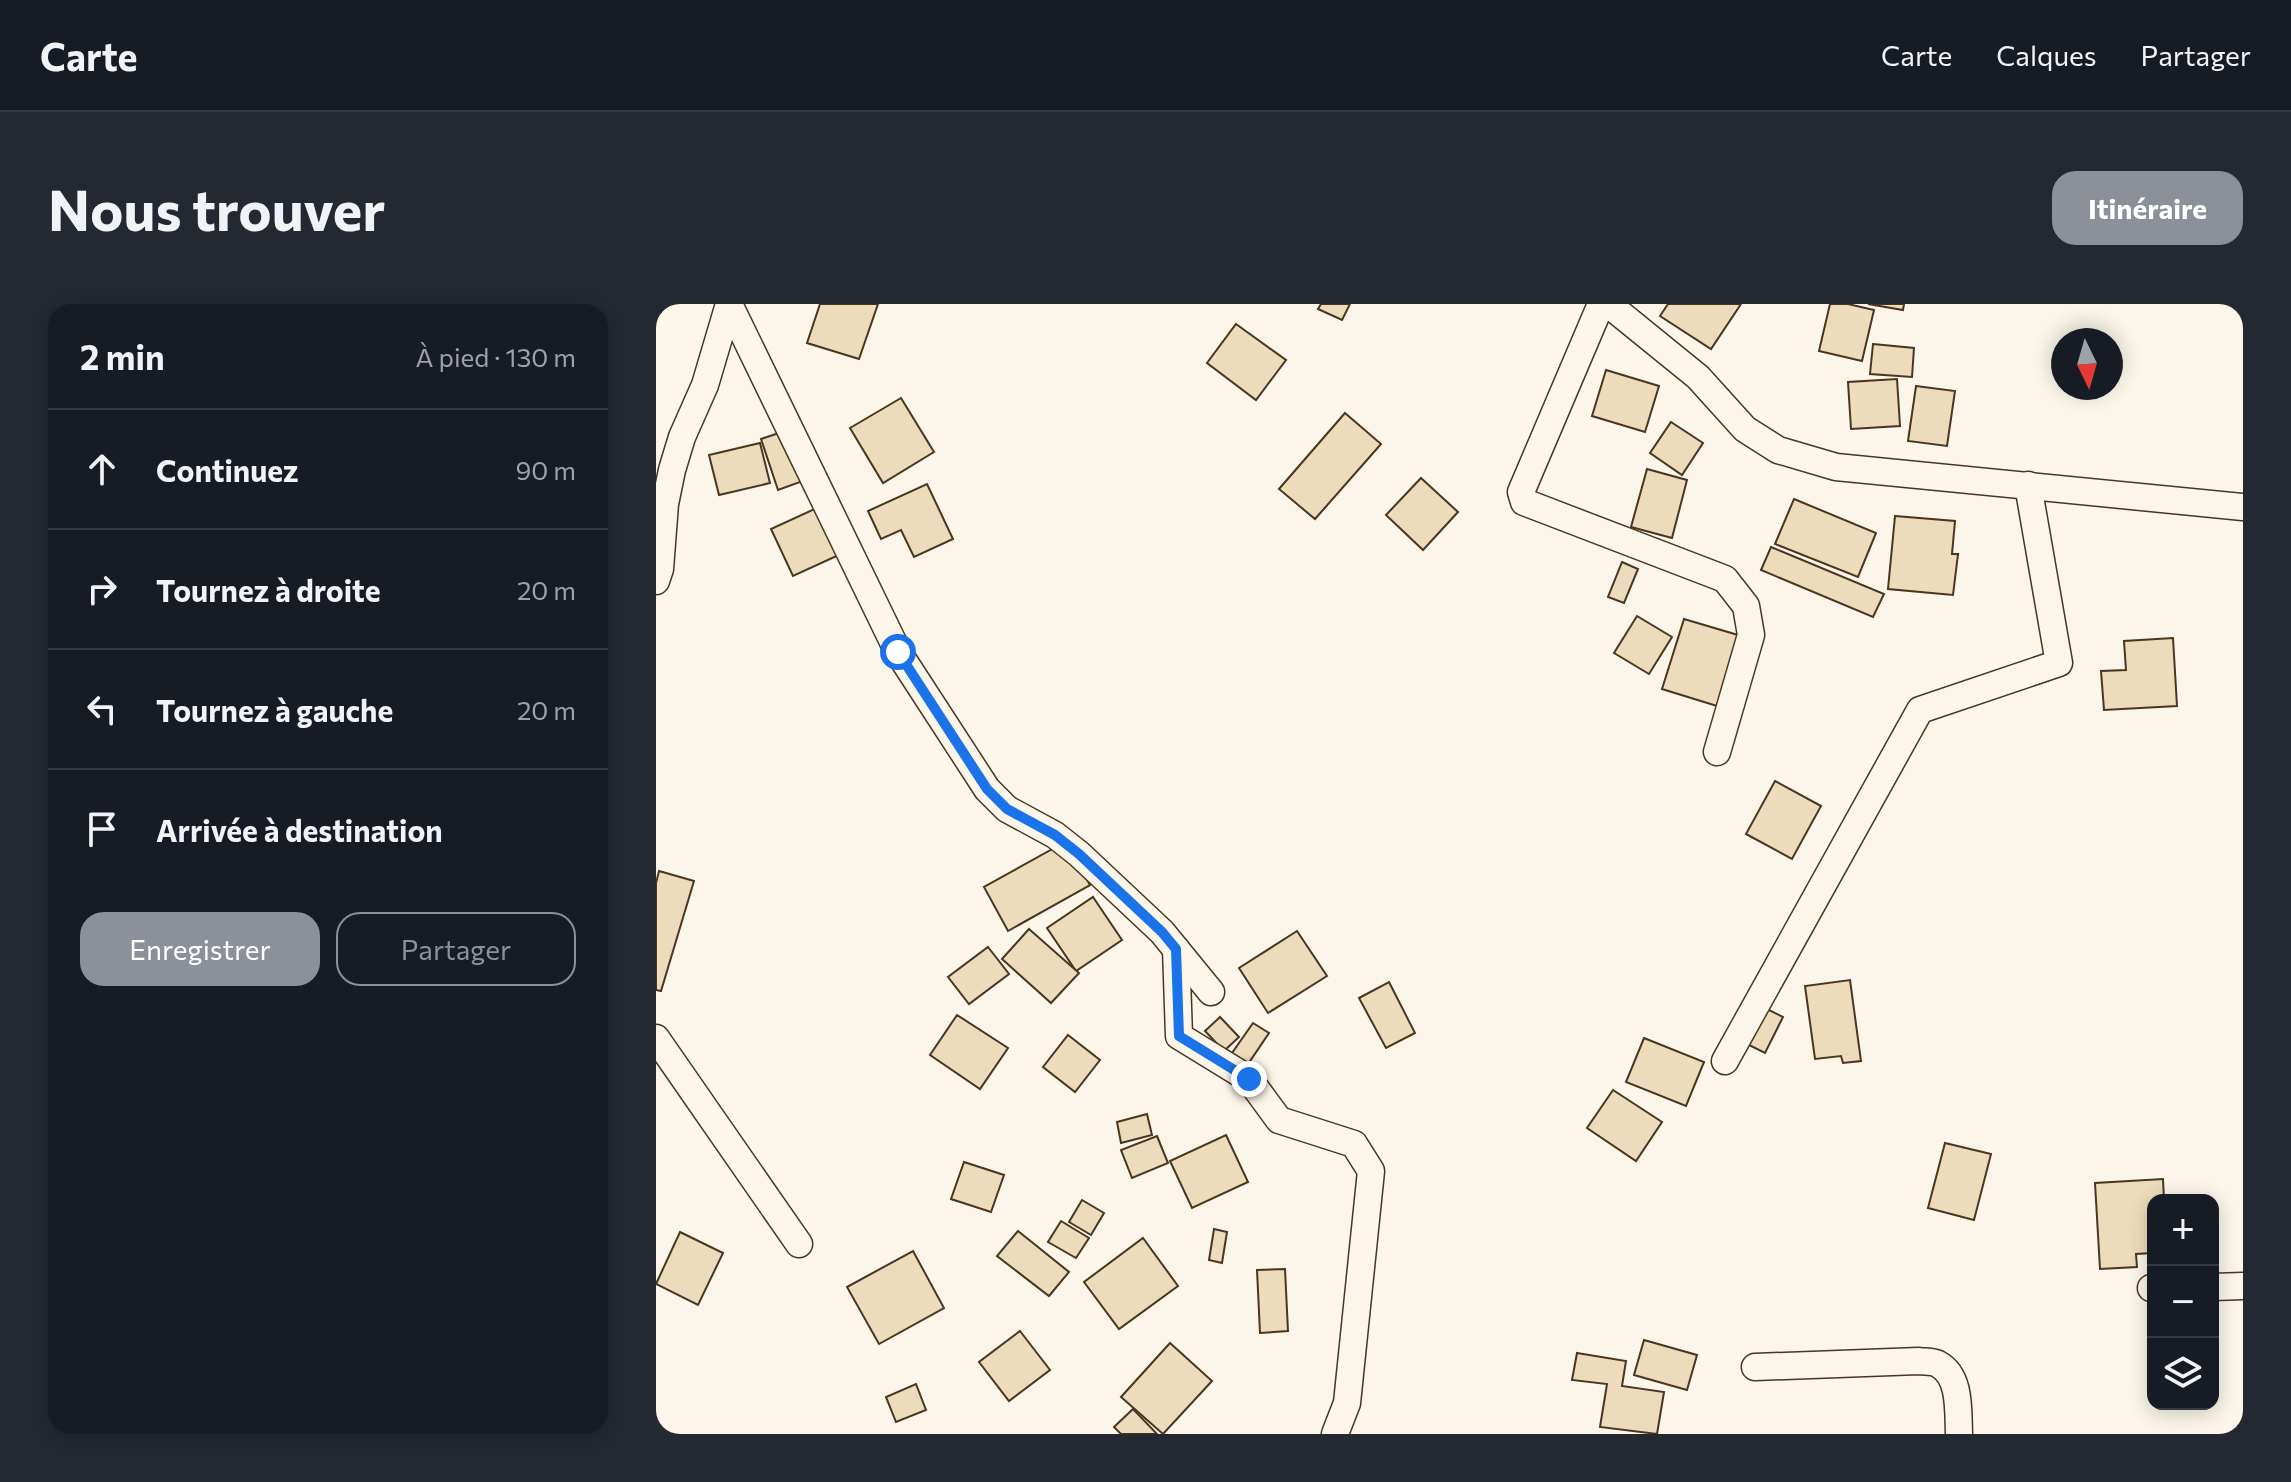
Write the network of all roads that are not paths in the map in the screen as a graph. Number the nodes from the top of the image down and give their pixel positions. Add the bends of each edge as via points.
1 (1601, 304) edge
2 (1608, 304) edge
3 (2028, 485) junction
4 (2243, 507) edge
5 (656, 581) edge
6 (1717, 752) dead end
7 (1176, 949) junction
8 (1211, 992) dead end
9 (656, 1038) edge
10 (1725, 1061) dead end
11 (799, 1244) dead end
12 (2243, 1286) edge
13 (2219, 1287) edge
14 (1755, 1367) dead end
15 (1335, 1434) edge
16 (1959, 1434) edge

1 - 6 street via 1521,492 1524,502 1725,579 1746,606 1751,635
2 - 3 street via 1698,377 1745,429 1778,450 1836,467
3 - 4 street
3 - 10 street via 2059,663 1920,710
5 - 7 street via 672,470 729,304 898,652 987,789 1007,809 1079,854
7 - 8 street
7 - 15 street via 1179,1036 1249,1079 1279,1120 1354,1144 1371,1171 1347,1403
9 - 11 street
12 - 13 street
14 - 16 street via 1936,1362 1951,1374

